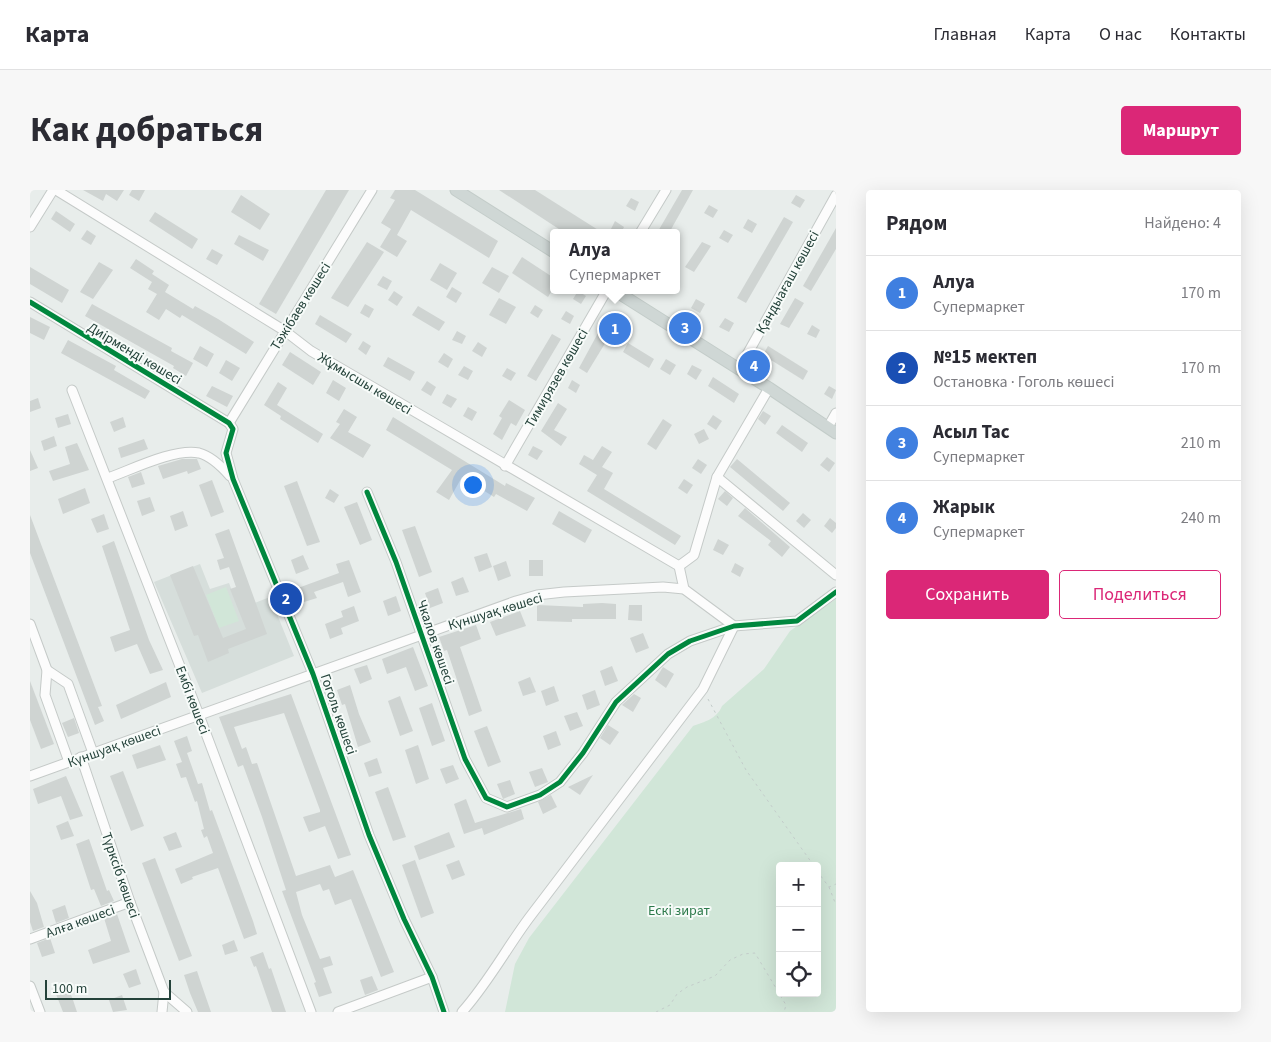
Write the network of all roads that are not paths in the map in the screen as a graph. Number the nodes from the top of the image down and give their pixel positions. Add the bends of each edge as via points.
1 (372, 190) edge
2 (456, 190) edge
3 (666, 190) edge
4 (59, 191) edge
5 (836, 195) edge
6 (30, 227) edge
7 (642, 229) edge
8 (550, 249) edge
9 (605, 294) edge
10 (620, 294) edge
11 (30, 302) edge
12 (285, 331) junction
13 (738, 369) junction
14 (769, 388) junction
15 (72, 390) dead end
16 (836, 413) edge
17 (231, 426) junction
18 (832, 430) edge
19 (505, 466) junction
20 (717, 477) junction
21 (108, 478) junction
22 (233, 479) junction
23 (367, 492) dead end
24 (679, 566) junction
25 (836, 575) edge
26 (684, 589) junction
27 (836, 592) edge
28 (30, 624) edge
29 (734, 626) junction
30 (422, 634) junction
31 (47, 670) junction
32 (313, 674) junction
33 (199, 715) junction
34 (93, 752) junction
35 (81, 757) junction
36 (69, 762) junction
37 (30, 776) edge
38 (130, 902) junction
39 (30, 939) edge
40 (432, 977) junction
41 (30, 986) edge
42 (164, 992) junction
43 (40, 1012) edge
44 (162, 1012) edge
45 (187, 1012) edge
46 (311, 1012) edge
47 (338, 1012) edge
48 (444, 1012) edge
49 (462, 1012) edge

1 - 12 street, Тәжібаев көшесі
2 - 8 main road
3 - 7 street
4 - 6 street
4 - 12 street, Жұмысшы көшесі
5 - 13 street, Қандыағаш көшесі
9 - 19 street, Тимирязев көшесі
10 - 13 main road
11 - 17 street, Диірменді көшесі
12 - 17 street, Тәжібаев көшесі
12 - 19 street, Жұмысшы көшесі via 311,351
13 - 14 main road
14 - 18 main road
14 - 20 street
15 - 21 street, Ембі көшесі
16 - 18 street
17 - 22 street, Гоголь көшесі via 226,453
19 - 24 street, Жұмысшы көшесі
20 - 24 street via 694,555
20 - 25 street
21 - 22 street via 168,456 200,453 213,460
21 - 33 street, Ембі көшесі
22 - 32 street, Гоголь көшесі
23 - 30 street, Чкалов көшесі
24 - 26 street
26 - 29 street
26 - 30 street, Күншуақ көшесі via 663,587 537,595
27 - 29 street via 797,621
28 - 31 street
29 - 30 street, Чкалов көшесі via 690,641 668,654 616,702 560,782 508,807 486,798 465,759
29 - 49 street via 703,689 505,950 482,990
30 - 32 street, Күншуақ көшесі
31 - 34 street via 68,684
31 - 36 street via 45,695
32 - 33 street, Күншуақ көшесі
32 - 40 street, Гоголь көшесі via 369,835
33 - 34 street, Күншуақ көшесі
33 - 46 street, Ембі көшесі
34 - 35 street, Күншуақ көшесі
35 - 36 street, Күншуақ көшесі
35 - 38 street, Түрксіб көшесі
36 - 37 street, Күншуақ көшесі
38 - 39 street, Алға көшесі
38 - 42 street, Түрксіб көшесі
40 - 47 street
40 - 48 street, Гоголь көшесі
41 - 43 street
42 - 44 street, Түрксіб көшесі
42 - 45 street, Түрксіб көшесі

